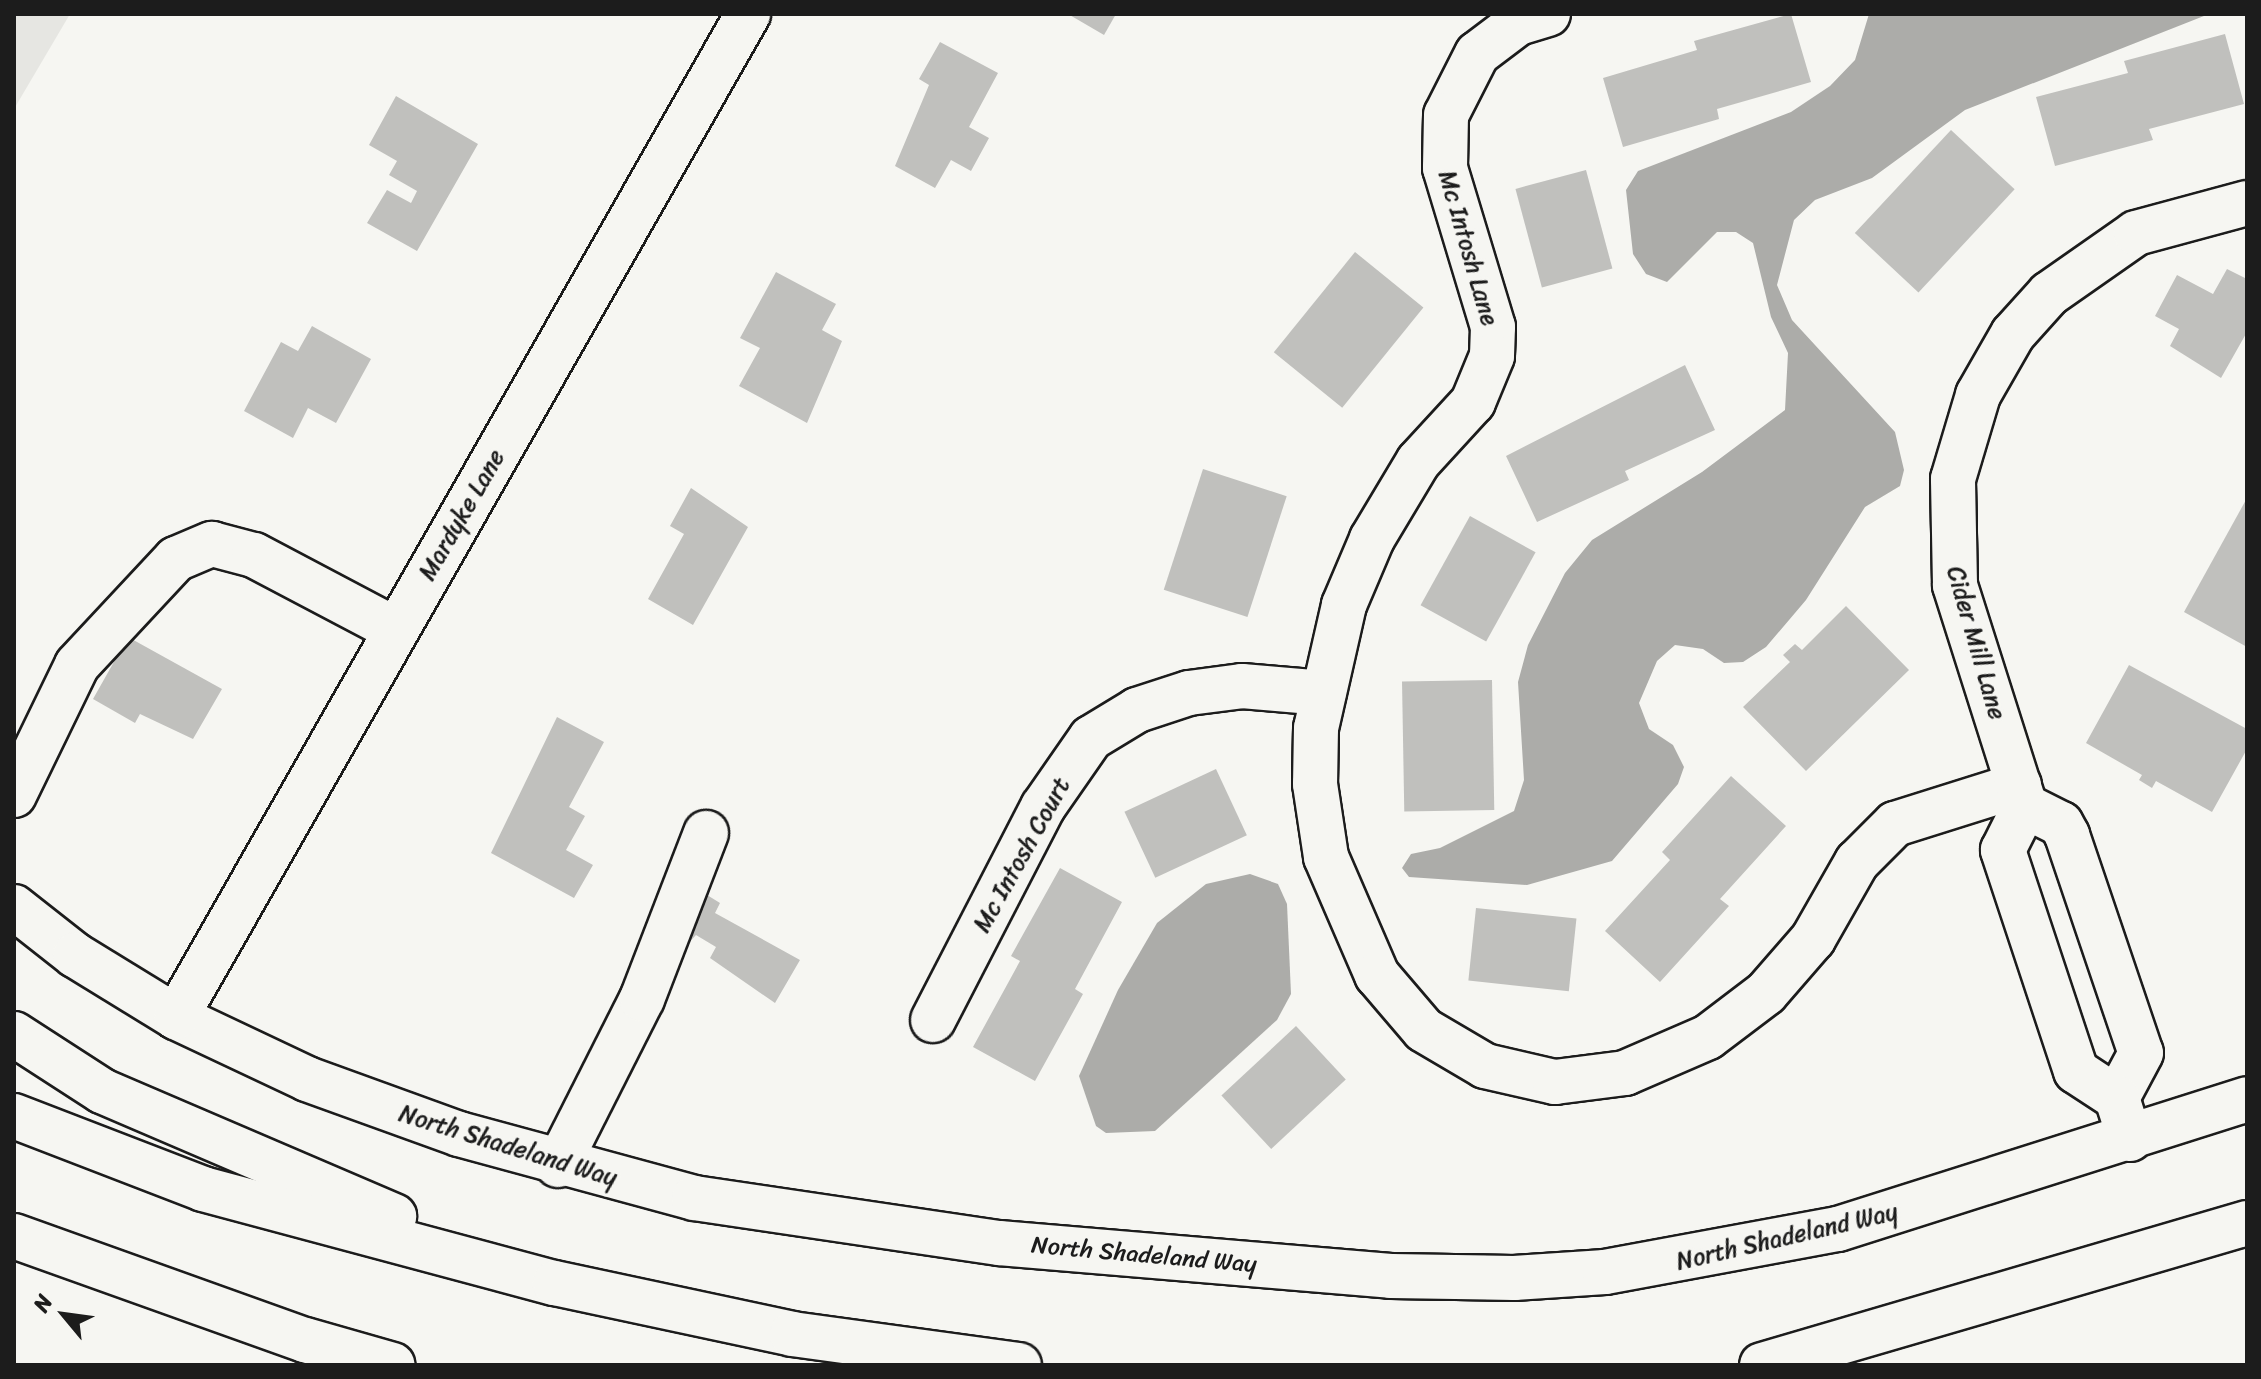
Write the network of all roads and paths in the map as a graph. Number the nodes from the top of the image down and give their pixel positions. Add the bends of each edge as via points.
1 (748, 14) edge
2 (1548, 14) edge
3 (2247, 203) edge
4 (396, 630) junction
5 (1324, 693) junction
6 (14, 795) edge
7 (2022, 796) junction
8 (706, 833) dead end
9 (14, 907) edge
10 (176, 1017) junction
11 (933, 1020) dead end
12 (14, 1034) edge
13 (2117, 1098) junction
14 (2247, 1099) edge
15 (14, 1116) edge
16 (2130, 1139) junction
17 (558, 1165) junction
18 (2247, 1223) edge
19 (14, 1236) edge
20 (555, 1283) junction
21 (393, 1365) edge
22 (1019, 1365) edge
23 (1762, 1365) edge

1 - 4 main road, Mardyke Lane
2 - 5 main road, Mc Intosh Lane via 1518,23 1477,54 1451,99 1442,132 1445,168 1493,327 1492,356 1473,402 1418,462 1372,539 1344,605
3 - 7 main road, Cider Mill Lane via 2136,233 2075,271 2024,319 1978,395 1953,479 1953,567
4 - 6 main road via 254,555 212,544 176,559 77,665
4 - 10 main road, Mardyke Lane
5 - 7 main road, Mc Intosh Lane via 1315,784 1322,839 1345,910 1377,975 1396,1003 1438,1041 1485,1066 1537,1080 1625,1073 1708,1037 1791,967 1857,862 1895,824
5 - 11 main road, Mc Intosh Court via 1242,686 1189,693 1137,710 1091,738 1043,807
7 - 13 main road via 2003,850 2076,1071
7 - 13 main road via 2061,824 2067,835 2141,1053
8 - 17 main road via 642,999
9 - 10 main road, North Shadeland Way via 75,955
10 - 17 main road, North Shadeland Way via 307,1079
12 - 20 main road via 102,1091 167,1123
13 - 16 main road
14 - 16 main road, North Shadeland Way
15 - 20 main road via 203,1189
16 - 17 main road, North Shadeland Way via 1781,1243 1656,1266 1514,1278 1391,1276 909,1233 735,1206
18 - 23 main road
19 - 21 main road via 305,1340
20 - 22 main road via 792,1334

